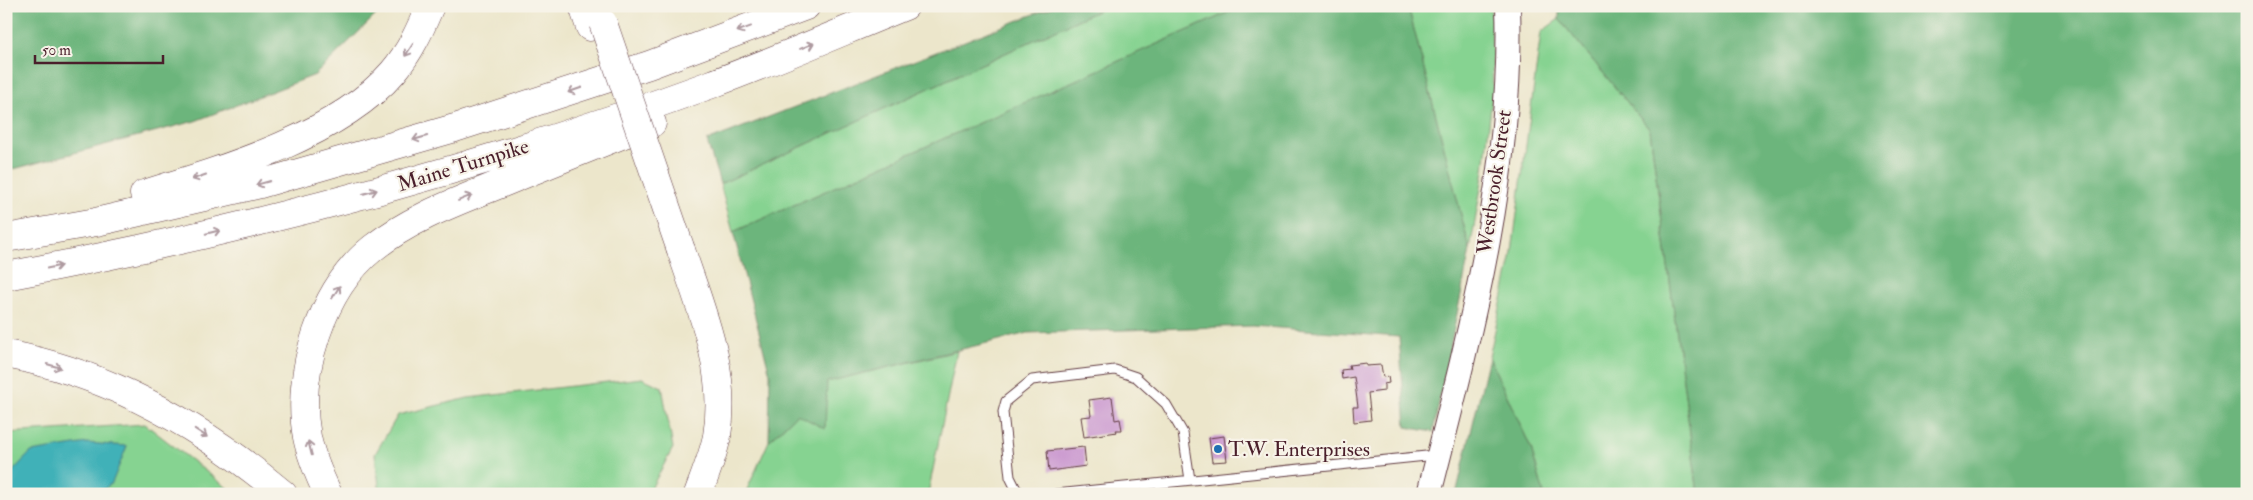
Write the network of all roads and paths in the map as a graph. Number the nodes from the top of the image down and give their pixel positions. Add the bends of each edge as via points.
1 (430, 6) edge
2 (806, 6) edge
3 (905, 6) edge
4 (1508, 6) edge
5 (593, 16) edge
6 (713, 84) junction
7 (6, 230) edge
8 (6, 238) edge
9 (674, 251) junction
10 (6, 276) edge
11 (6, 354) edge
12 (1439, 455) junction
13 (1190, 480) junction
14 (283, 494) edge
15 (328, 494) edge
16 (681, 494) edge
17 (698, 494) edge
18 (1022, 494) edge
19 (1056, 494) edge
20 (1429, 494) edge

1 -> 7 highway via 415,41 391,74 360,101 324,124 288,142 195,178
2 -> 8 highway, Maine Turnpike via 649,65 446,131 260,184 96,222
6 -> 3 highway, Maine Turnpike
4 - 12 main road, Westbrook Street via 1509,61 1491,222
5 - 9 highway
10 -> 6 highway, Maine Turnpike via 102,258 293,214 490,158
15 -> 6 highway via 318,475 307,436 306,375 324,316 344,280 372,249 405,225 442,207 696,106
9 - 16 highway via 705,377 706,419 702,439 690,478
9 - 17 highway via 710,336 719,376 717,436
11 -> 14 highway via 94,379 168,413 203,433
12 - 13 lane
12 - 20 main road, Westbrook Street
13 - 18 lane via 1183,433 1166,404 1136,377 1115,370 1032,380 1006,401 1003,412 1010,477
13 - 19 lane

